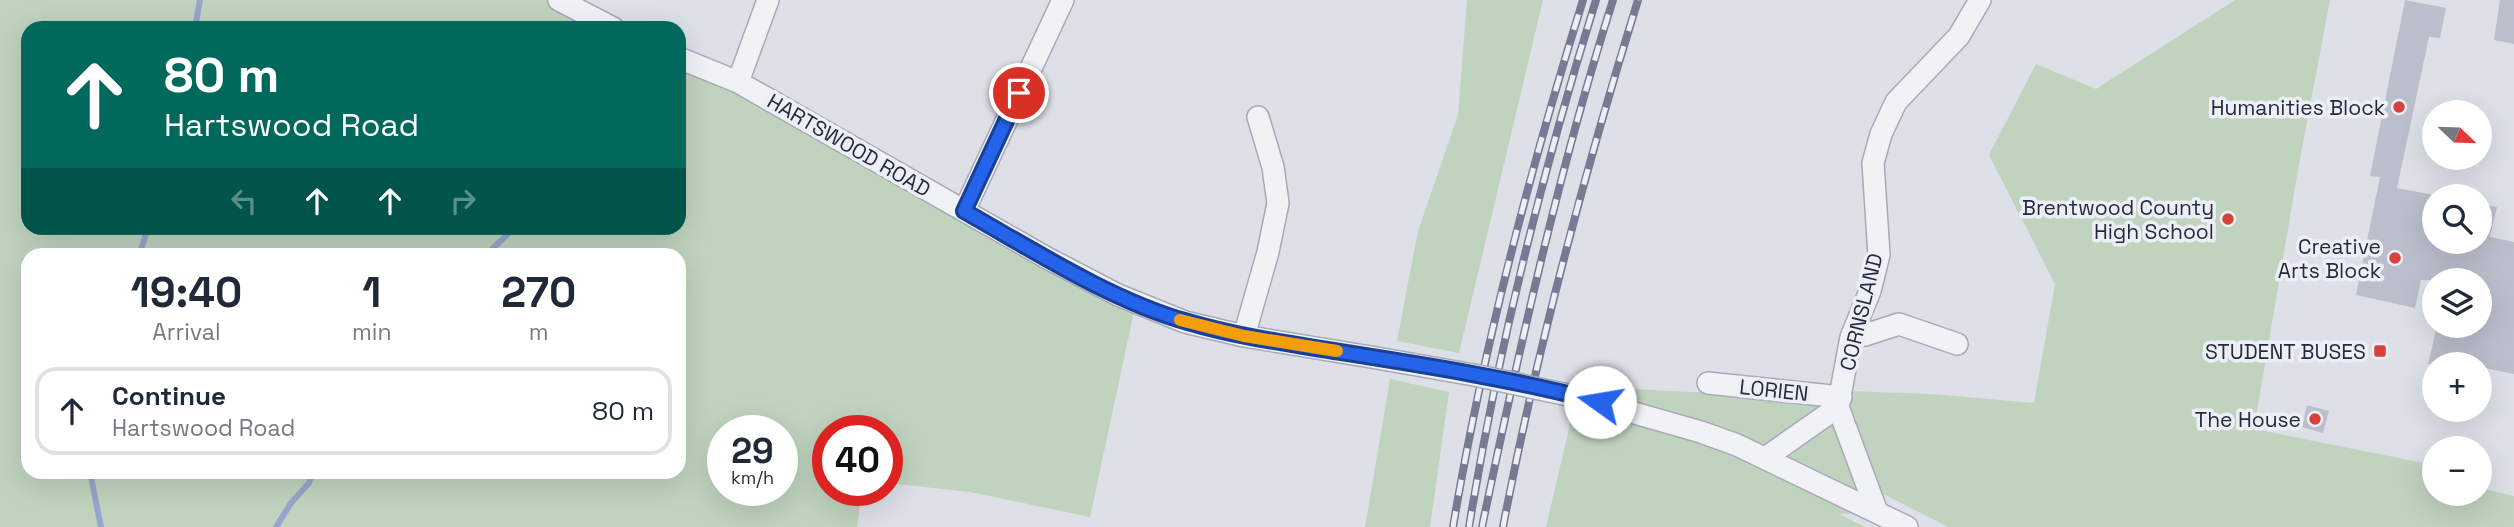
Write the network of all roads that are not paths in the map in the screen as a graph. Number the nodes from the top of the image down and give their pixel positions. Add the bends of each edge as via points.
1 (559, 0) edge
2 (768, 0) edge
3 (1063, 0) edge
4 (1980, 0) edge
5 (600, 21) edge
6 (686, 61) edge
7 (738, 82) junction
8 (1258, 117) dead end
9 (964, 211) junction
10 (1244, 336) junction
11 (1851, 337) junction
12 (1957, 344) dead end
13 (1708, 383) dead end
14 (1840, 402) junction
15 (1765, 457) junction
16 (1877, 512) junction
17 (1907, 527) edge

1 - 5 street
2 - 7 street
3 - 9 street
4 - 11 street, CORNSLAND via 1959,36 1896,102 1881,134 1873,163 1879,256
6 - 7 street, HARTSWOOD ROAD
7 - 9 street, HARTSWOOD ROAD
8 - 10 street via 1278,203
9 - 10 street, HARTSWOOD ROAD via 1118,295 1185,322
10 - 15 street, HARTSWOOD ROAD, bridge via 1582,398 1701,432
11 - 12 street via 1899,324
11 - 14 street, CORNSLAND
13 - 14 street, LORIEN
14 - 15 street
14 - 16 street, CORNSLAND
15 - 16 street, HARTSWOOD ROAD
16 - 17 street, HARTSWOOD ROAD

